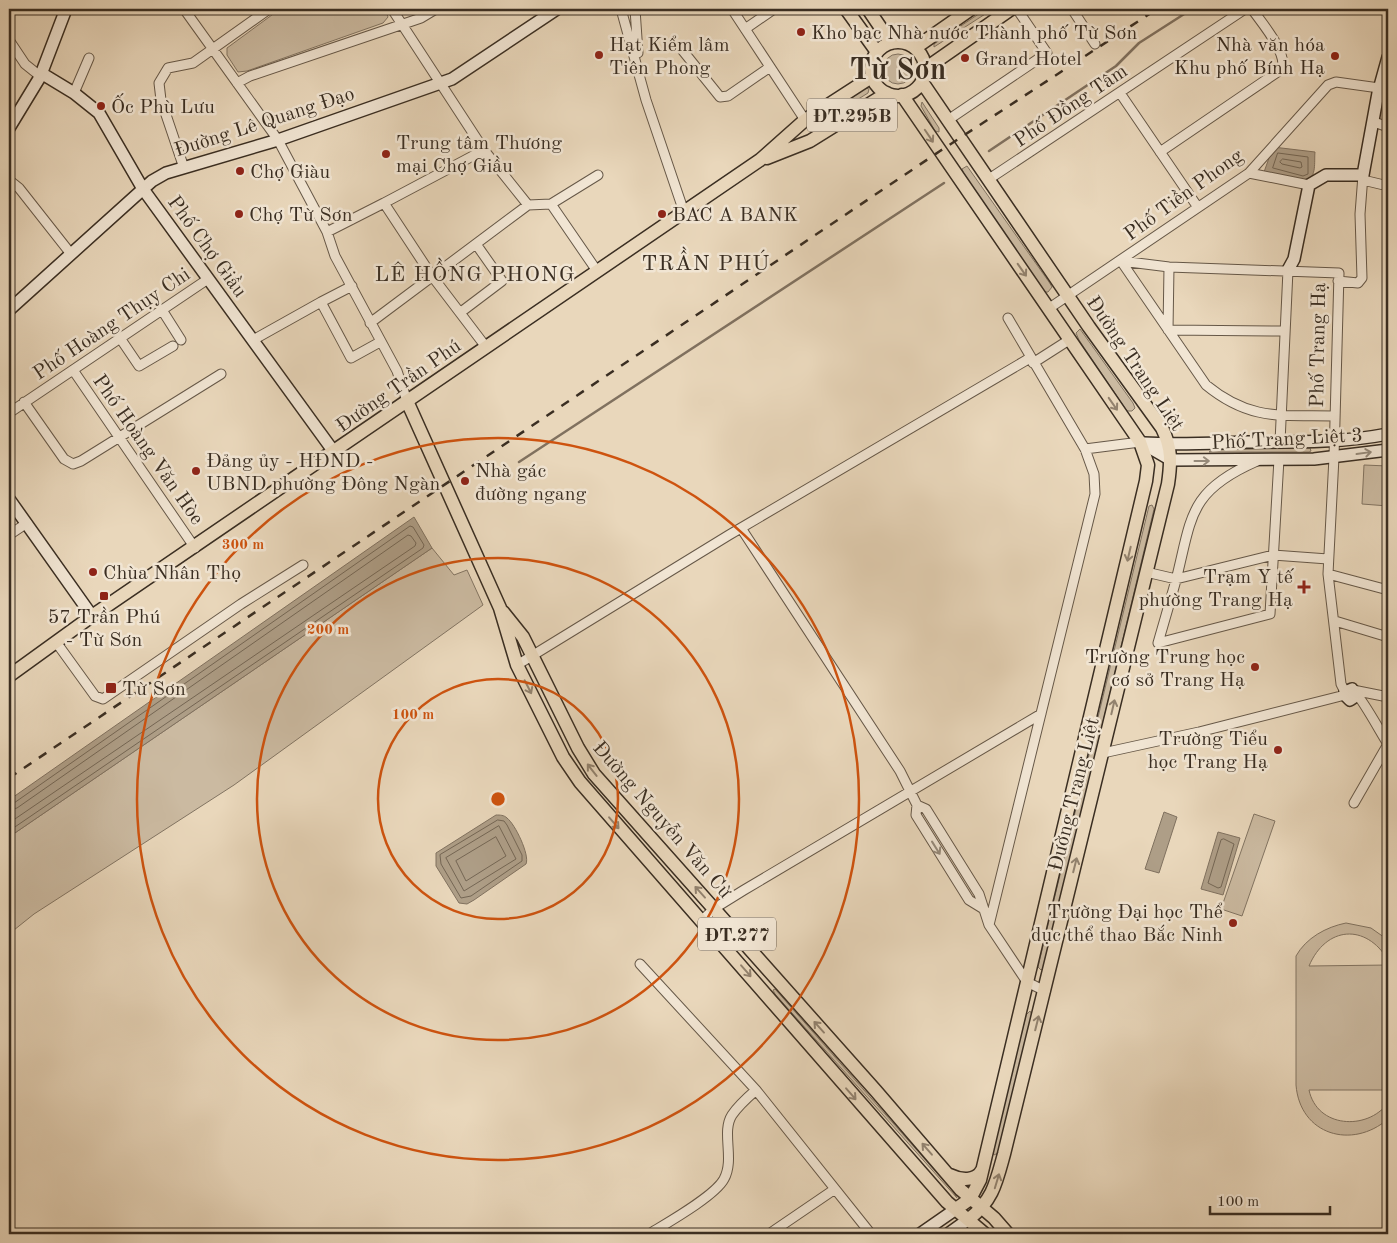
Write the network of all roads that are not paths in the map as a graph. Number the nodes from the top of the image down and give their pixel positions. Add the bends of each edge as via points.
1 (184, 9) edge
2 (269, 9) edge
3 (392, 9) edge
4 (436, 9) edge
5 (557, 9) edge
6 (621, 9) edge
7 (635, 9) edge
8 (732, 9) edge
9 (774, 9) edge
10 (846, 9) edge
11 (868, 9) edge
12 (971, 9) edge
13 (1011, 9) edge
14 (1017, 9) edge
15 (1072, 9) edge
16 (1245, 9) edge
17 (1252, 9) edge
18 (62, 10) edge
19 (402, 24) junction
20 (745, 29) junction
21 (9, 40) edge
22 (891, 43) junction
23 (1095, 44) dead end
24 (679, 46) dead end
25 (212, 48) junction
26 (915, 48) junction
27 (877, 52) junction
28 (1388, 57) edge
29 (89, 58) dead end
30 (770, 67) junction
31 (639, 71) junction
32 (41, 74) junction
33 (924, 75) junction
34 (872, 76) junction
35 (238, 83) junction
36 (441, 83) junction
37 (1379, 88) junction
38 (887, 93) junction
39 (1120, 93) junction
40 (74, 94) junction
41 (902, 95) junction
42 (805, 120) junction
43 (948, 120) junction
44 (1374, 122) junction
45 (1388, 127) edge
46 (9, 128) edge
47 (791, 133) junction
48 (816, 137) junction
49 (278, 140) junction
50 (799, 147) junction
51 (484, 150) junction
52 (1160, 152) junction
53 (760, 160) junction
54 (184, 168) junction
55 (1249, 173) junction
56 (598, 175) dead end
57 (1363, 178) junction
58 (989, 179) junction
59 (9, 180) edge
60 (1309, 185) junction
61 (1388, 186) edge
62 (143, 189) junction
63 (384, 203) junction
64 (528, 204) junction
65 (552, 204) junction
66 (1197, 206) junction
67 (684, 212) junction
68 (327, 232) junction
69 (476, 244) junction
70 (71, 254) junction
71 (1121, 260) junction
72 (1169, 267) junction
73 (1288, 270) junction
74 (597, 271) junction
75 (432, 276) junction
76 (208, 279) junction
77 (1338, 281) junction
78 (352, 286) junction
79 (1068, 295) junction
80 (322, 302) junction
81 (1048, 309) junction
82 (9, 310) edge
83 (162, 310) junction
84 (461, 312) junction
85 (1008, 318) dead end
86 (370, 323) junction
87 (1168, 330) junction
88 (1283, 331) junction
89 (120, 338) junction
90 (181, 340) dead end
91 (253, 340) junction
92 (1069, 340) junction
93 (380, 342) junction
94 (173, 346) dead end
95 (486, 346) junction
96 (1032, 361) junction
97 (73, 370) junction
98 (221, 374) dead end
99 (406, 401) junction
100 (24, 402) junction
101 (9, 413) edge
102 (1280, 415) junction
103 (1334, 416) junction
104 (1388, 434) edge
105 (120, 437) junction
106 (1334, 441) junction
107 (1140, 442) junction
108 (1280, 442) junction
109 (1169, 444) junction
110 (1085, 449) junction
111 (1388, 450) edge
112 (334, 452) junction
113 (1334, 457) junction
114 (1279, 459) junction
115 (1171, 460) junction
116 (1259, 460) junction
117 (9, 500) edge
118 (27, 523) junction
119 (740, 528) junction
120 (9, 535) edge
121 (195, 548) junction
122 (1273, 555) junction
123 (1328, 560) junction
124 (302, 565) dead end
125 (1146, 572) junction
126 (1328, 574) junction
127 (1176, 579) junction
128 (1388, 590) edge
129 (500, 608) junction
130 (92, 616) junction
131 (1335, 621) junction
132 (1388, 636) edge
133 (56, 642) junction
134 (534, 657) junction
135 (517, 666) junction
136 (9, 676) edge
137 (1350, 693) junction
138 (1388, 697) edge
139 (1041, 714) junction
140 (1388, 744) edge
141 (1103, 753) junction
142 (910, 792) junction
143 (1354, 803) dead end
144 (715, 908) junction
145 (702, 920) junction
146 (989, 925) junction
147 (640, 964) dead end
148 (773, 974) junction
149 (1027, 982) junction
150 (759, 986) junction
151 (1045, 991) junction
152 (756, 1090) junction
153 (982, 1170) junction
154 (950, 1175) junction
155 (835, 1189) junction
156 (970, 1199) junction
157 (956, 1209) junction
158 (982, 1209) junction
159 (969, 1219) junction
160 (649, 1234) edge
161 (770, 1234) edge
162 (871, 1234) edge
163 (920, 1234) edge
164 (948, 1234) edge
165 (986, 1234) edge
166 (1008, 1234) edge

1 - 25 street
2 - 25 street
3 - 19 street
4 - 19 street
5 - 36 main road, Đường Lê Quang Đạo via 477,64
6 - 31 street
7 - 31 street
8 - 20 street
9 - 20 street
10 - 27 main road
11 - 22 main road
12 - 26 main road
13 - 33 main road
14 - 43 street via 1046,53
15 - 23 street
16 - 39 street, Phố Đồng Tâm
17 - 52 street via 1280,52 1284,62 1282,69
18 - 32 main road
19 - 35 street via 250,76
19 - 36 street
20 - 30 street
21 - 32 street via 25,64
22 - 26 main road via 904,43
22 - 27 main road
24 - 30 street via 720,97 728,96
25 - 35 street
25 - 54 street via 193,63 168,68 159,83 161,100
26 - 33 main road via 924,59
27 - 34 main road via 872,62
28 - 37 main road
29 - 40 street
30 - 42 street
31 - 67 street
32 - 40 main road, Phố Chợ Giầu
32 - 46 main road
33 - 41 main road via 914,91
33 - 43 main road, Đường Trang Liệt
34 - 38 main road
34 - 42 main road, Đường Trần Phú / ĐT.295B
35 - 49 street
36 - 49 main road, Đường Lê Quang Đạo
36 - 51 street
37 - 44 main road
37 - 55 street, Phố Tiền Phong via 1336,82 1328,85
38 - 41 main road
38 - 48 main road, Đường Trần Phú / ĐT.295B
39 - 52 street
39 - 58 street, Phố Đồng Tâm
40 - 62 main road, Phố Chợ Giầu via 99,113
41 -> 81 main road, Đường Trang Liệt
42 - 47 main road, Đường Trần Phú / ĐT.295B
42 - 48 main road
43 - 58 main road, Đường Trang Liệt
44 - 45 street
44 - 57 main road
47 - 50 main road
47 - 53 main road, Đường Trần Phú / ĐT.295B
48 - 50 main road, Đường Trần Phú / ĐT.295B
49 - 54 main road, Đường Lê Quang Đạo
49 - 68 street
50 - 53 main road, Đường Trần Phú / ĐT.295B
51 - 63 street
51 - 64 street
52 - 66 street
53 - 67 main road, Đường Trần Phú / ĐT.295B
54 - 62 main road, Đường Lê Quang Đạo via 166,173
55 - 60 street
55 - 66 street, Phố Tiền Phong
56 - 65 street
57 - 60 main road via 1326,174
57 - 61 street
57 - 77 street via 1360,214 1362,280
58 - 79 main road, Đường Trang Liệt
59 - 70 street via 19,188
60 - 73 main road, Phố Trang Hạ via 1294,259
62 - 70 main road, Đường Lê Quang Đạo
62 - 76 main road, Phố Chợ Giầu
63 - 68 street
63 - 75 street
64 - 65 street
64 - 69 street
65 - 74 street
66 - 71 street, Phố Tiền Phong
67 - 74 main road, Đường Trần Phú / ĐT.295B
68 - 78 street via 335,256
69 - 75 street
69 - 84 street via 502,281
70 - 82 main road, Đường Lê Quang Đạo
71 - 72 street
71 - 79 street, Phố Tiền Phong
71 - 87 street
72 - 73 street
72 - 87 street
73 - 77 street, Phố Trang Hạ via 1339,274
73 - 88 street
74 - 95 main road, Đường Trần Phú / ĐT.295B
75 - 84 street
75 - 86 street
76 - 83 street, Phố Hoàng Thụy Chi
76 - 91 main road, Phố Chợ Giầu
77 - 103 street, Phố Trang Hạ
78 - 80 street
78 - 86 street
79 - 81 street, Phố Tiền Phong
79 - 109 main road, Đường Trang Liệt via 1162,428
80 - 91 street
80 - 93 street via 352,358
81 - 92 main road, Đường Trang Liệt
83 - 89 street, Phố Hoàng Thụy Chi
83 - 90 street
84 - 95 street
85 - 96 street
86 - 93 street
87 - 88 street
87 - 102 street via 1206,384 1224,399 1247,411
88 - 102 street
89 - 94 street via 140,366
89 - 97 street, Phố Hoàng Thụy Chi
91 - 112 main road, Phố Chợ Giầu
92 - 96 street
92 -> 107 main road, Đường Trang Liệt
93 - 99 street via 402,381
95 - 99 main road, Đường Trần Phú / ĐT.295B
96 - 110 street
96 - 119 street
97 - 100 street, Phố Hoàng Thụy Chi
97 - 105 street, Phố Hoàng Văn Hòe
98 - 105 street
99 - 112 main road, Đường Trần Phú / ĐT.295B
99 - 129 main road, Đường Nguyễn Văn Cừ / ĐT.277
100 - 101 street, Phố Hoàng Thụy Chi
100 - 105 street via 70,463 81,462
102 - 103 street
102 - 108 street
103 - 106 street, Phố Trang Hạ
104 - 106 main road, Phố Trang Liệt 3
105 - 121 street, Phố Hoàng Văn Hòe
106 - 108 main road, Phố Trang Liệt 3
106 - 113 street, Phố Trang Hạ
107 - 109 main road, Phố Trang Liệt 3
107 - 110 street
107 - 115 main road
107 -> 149 main road, Đường Trang Liệt via 1148,465 1146,480
108 - 109 main road, Phố Trang Liệt 3
109 - 115 main road, Đường Trang Liệt
110 - 139 street via 1094,474 1094,494
113 -> 111 main road, Phố Trang Liệt 3
112 - 121 main road, Đường Trần Phú / ĐT.295B
113 - 114 main road, Phố Trang Liệt 3
113 - 123 street, Phố Trang Hạ
114 - 116 main road, Phố Trang Liệt 3
114 - 122 street
115 -> 116 main road, Phố Trang Liệt 3
115 - 125 main road, Đường Trang Liệt
116 - 127 street via 1217,484 1196,507 1184,537
117 - 118 main road
118 - 120 street
118 - 130 main road
119 - 134 street
119 - 142 street via 900,771
121 - 130 main road, Đường Trần Phú / ĐT.295B
122 - 123 street
122 - 127 street
122 - 127 street via 1270,614 1158,643
123 - 126 street, Phố Trang Hạ
124 - 133 street via 103,699 95,696
125 - 127 street
141 -> 125 main road, Đường Trang Liệt
126 - 128 street
126 - 131 street, Phố Trang Hạ
129 - 134 main road, Đường Nguyễn Văn Cừ / ĐT.277
129 - 135 main road, Đường Nguyễn Văn Cừ / ĐT.277
130 - 133 main road, Đường Trần Phú / ĐT.295B
131 - 132 street
131 - 137 street, Phố Trang Hạ via 1341,684
133 - 136 main road, Đường Trần Phú / ĐT.295B
134 - 135 street
144 -> 134 main road, Đường Nguyễn Văn Cừ / ĐT.277 via 590,768
135 -> 145 main road, Đường Nguyễn Văn Cừ / ĐT.277 via 563,757 580,782
137 - 138 street
137 - 140 street, Phố Trang Hạ via 1360,697
137 - 141 street
139 - 142 street
139 - 146 street
140 - 143 street
151 -> 141 main road, Đường Trang Liệt
142 - 144 street
142 - 146 street via 917,805 926,809 979,894
144 - 145 street
144 - 148 main road, Đường Nguyễn Văn Cừ / ĐT.277
145 -> 150 main road, Đường Nguyễn Văn Cừ / ĐT.277
146 - 149 street
147 - 152 street
148 - 150 main road
154 -> 148 main road, Đường Nguyễn Văn Cừ / ĐT.277
149 - 151 street
149 - 153 main road, Đường Trang Liệt
150 -> 157 main road, Đường Nguyễn Văn Cừ / ĐT.277 via 862,1107
158 -> 151 main road, Đường Trang Liệt via 993,1193
152 - 155 street
152 - 160 street via 732,1115 728,1125 729,1164 724,1180 712,1192
153 - 154 main road via 973,1178
153 - 156 main road, Đường Trang Liệt via 979,1185
154 - 156 main road, Đường Nguyễn Văn Cừ / ĐT.277
155 - 161 street
155 - 162 street
156 - 157 main road, Đường Trang Liệt
156 - 158 main road, Đường Nguyễn Văn Cừ / ĐT.277
157 - 159 main road, Đường Nguyễn Văn Cừ / ĐT.277
157 - 163 main road
158 - 159 main road, Đường Trang Liệt
158 - 166 main road, Đường Nguyễn Văn Cừ / ĐT.277
159 - 164 main road
159 - 165 main road, Đường Nguyễn Văn Cừ / ĐT.277

